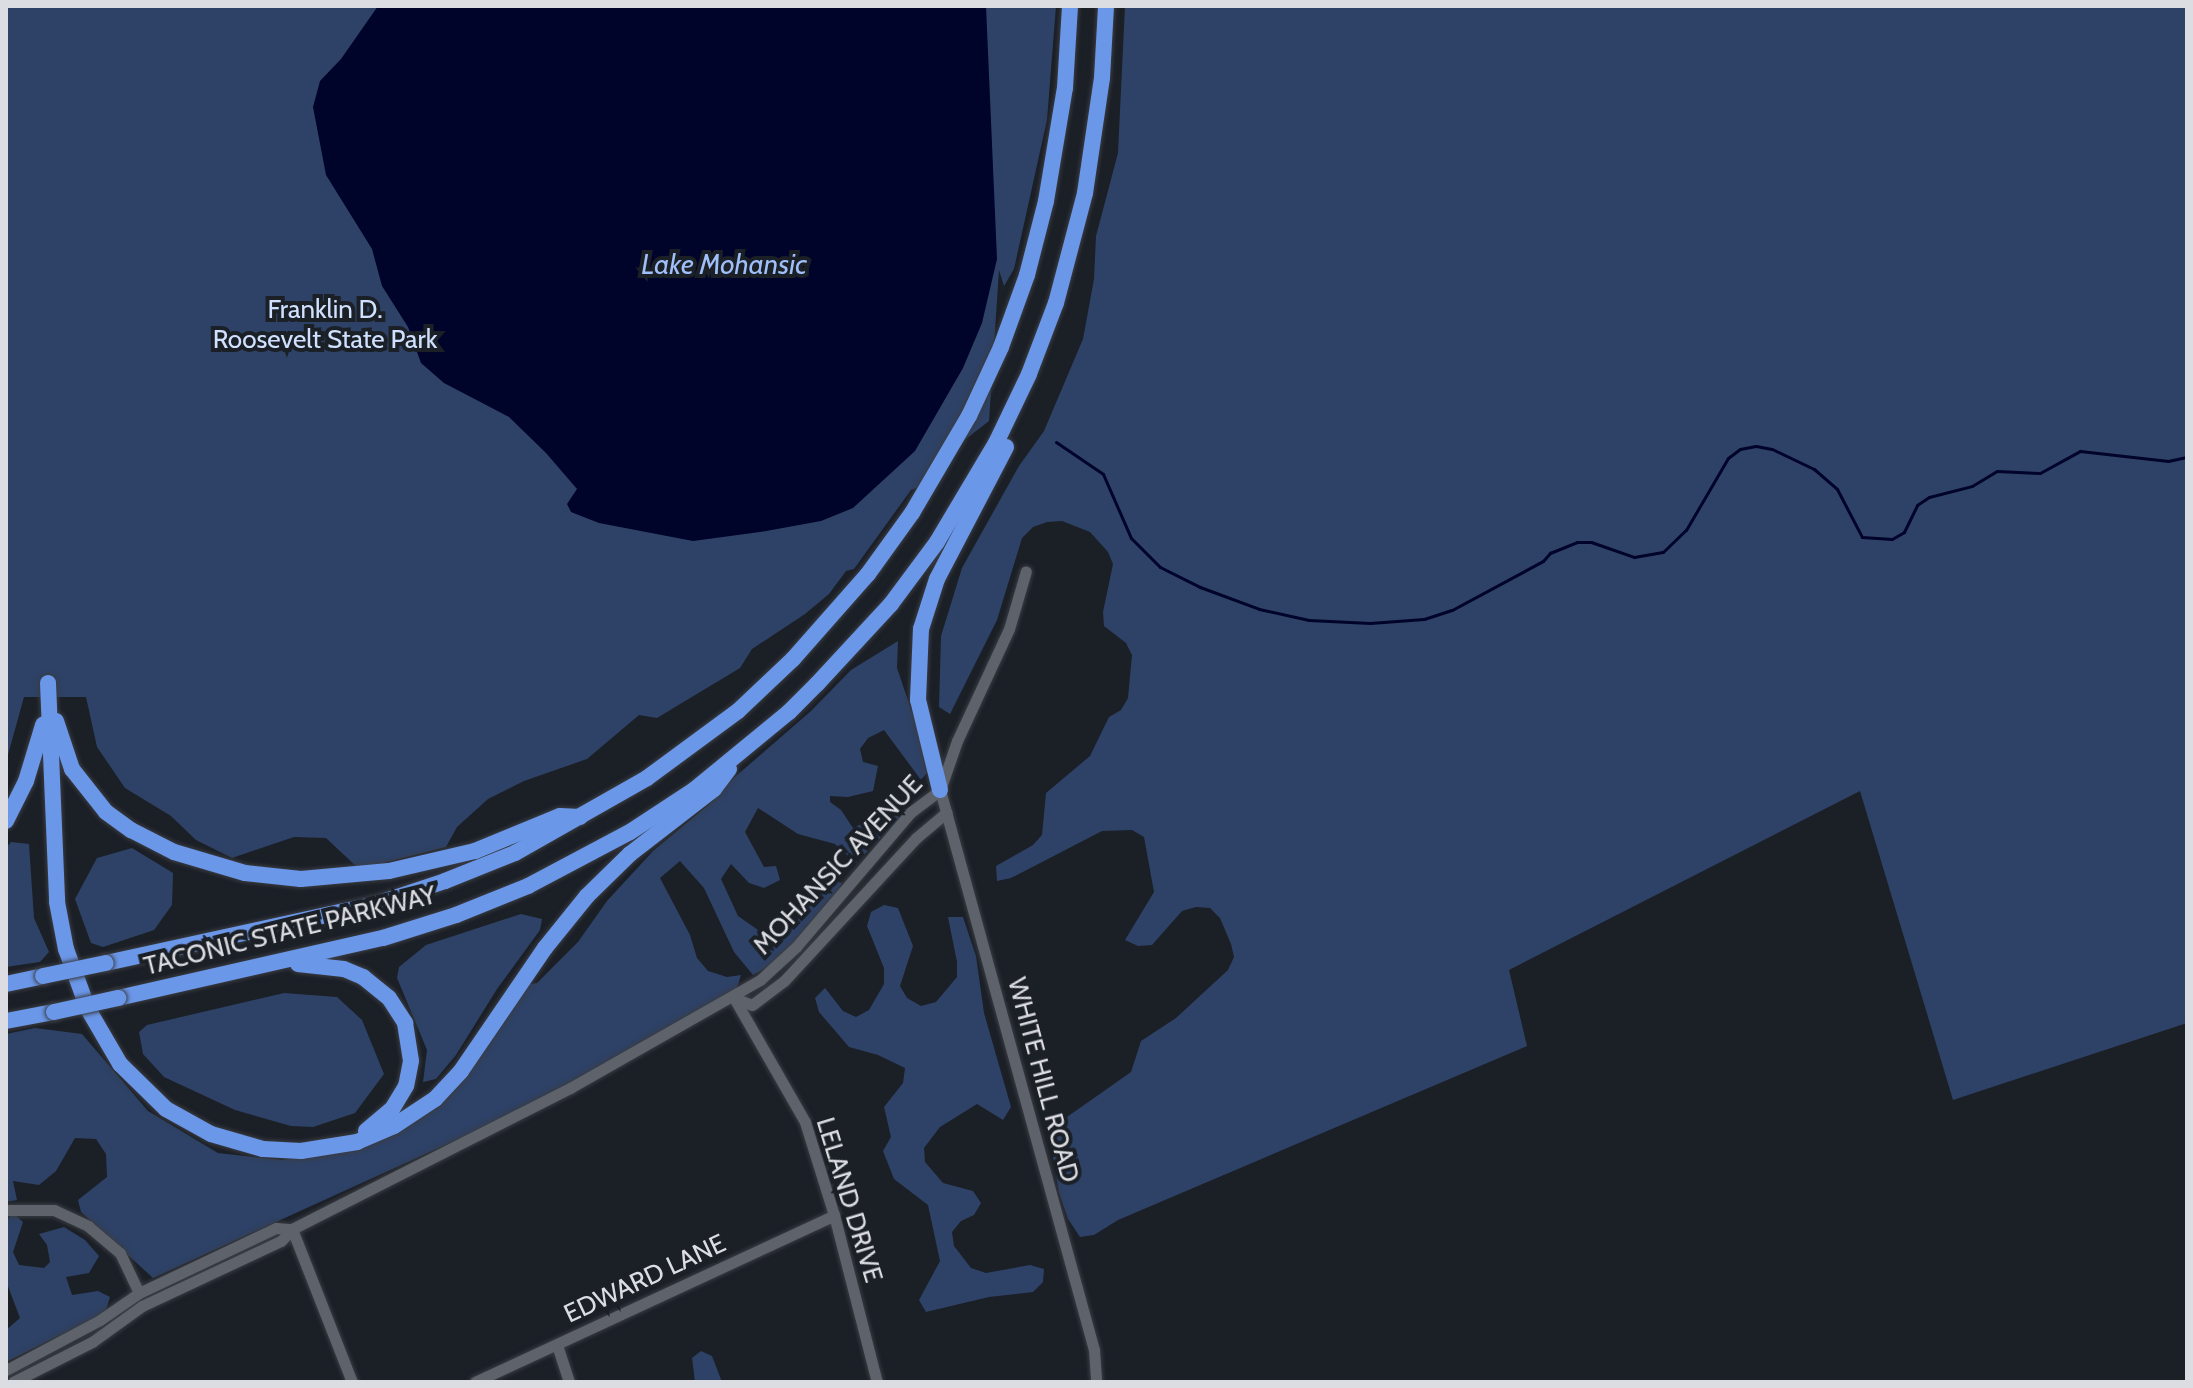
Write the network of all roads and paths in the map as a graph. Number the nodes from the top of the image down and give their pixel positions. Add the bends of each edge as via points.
1 (1070, 6) edge
2 (1106, 6) edge
3 (1029, 374) junction
4 (1026, 571) dead end
5 (48, 683) junction
6 (735, 756) junction
7 (940, 790) junction
8 (947, 812) junction
9 (582, 818) junction
10 (6, 821) edge
11 (284, 962) junction
12 (6, 984) edge
13 (734, 998) junction
14 (6, 1021) edge
15 (335, 1146) junction
16 (6, 1210) edge
17 (834, 1215) junction
18 (292, 1229) junction
19 (139, 1293) junction
20 (557, 1345) junction
21 (6, 1370) edge
22 (13, 1382) edge
23 (352, 1382) edge
24 (475, 1382) edge
25 (569, 1382) edge
26 (877, 1382) edge
27 (1096, 1382) edge

1 - 9 highway, TACONIC STATE PARKWAY via 1060,126 1027,275 986,382 932,481 868,574 793,659 708,735
2 - 3 highway, TACONIC STATE PARKWAY via 1101,91 1085,193 1060,291
3 - 6 highway, TACONIC STATE PARKWAY via 977,477 915,573 817,684
3 - 7 highway via 1005,448 941,569 923,619 918,700
4 - 7 street, MOHANSIC AVENUE via 1009,629
5 - 9 highway via 67,758 96,802 144,838 229,870 301,879 389,871 475,851 560,816
5 - 10 highway via 36,755
5 - 15 highway via 59,918 75,978 102,1037 153,1099 211,1134 263,1149
6 - 11 highway, TACONIC STATE PARKWAY via 630,832 528,886 420,927
6 - 15 highway via 714,789 630,854 582,903 444,1090 384,1131
7 - 8 street, WHITE HILL ROAD
7 - 13 street, MOHANSIC AVENUE via 911,812 785,958
8 - 13 street, MOHANSIC AVENUE via 916,838 784,981 752,1005
8 - 27 street, WHITE HILL ROAD via 1094,1350
9 - 12 highway, TACONIC STATE PARKWAY, bridge via 515,853 409,894
11 - 14 highway, TACONIC STATE PARKWAY, bridge
11 - 15 highway via 333,967 363,977 389,998 408,1032 410,1070 397,1102 379,1122
13 - 17 street, LELAND DRIVE via 805,1122
13 - 18 street, MOHANSIC AVENUE via 525,1112
16 - 19 street via 54,1210 88,1226 120,1253
17 - 20 street, EDWARD LANE
17 - 26 street, LELAND DRIVE
18 - 19 street, MOHANSIC AVENUE via 276,1228
18 - 22 street, MOHANSIC AVENUE via 281,1241 142,1306 92,1342
18 - 23 street
19 - 21 street, MOHANSIC AVENUE
20 - 24 street, EDWARD LANE
20 - 25 street

